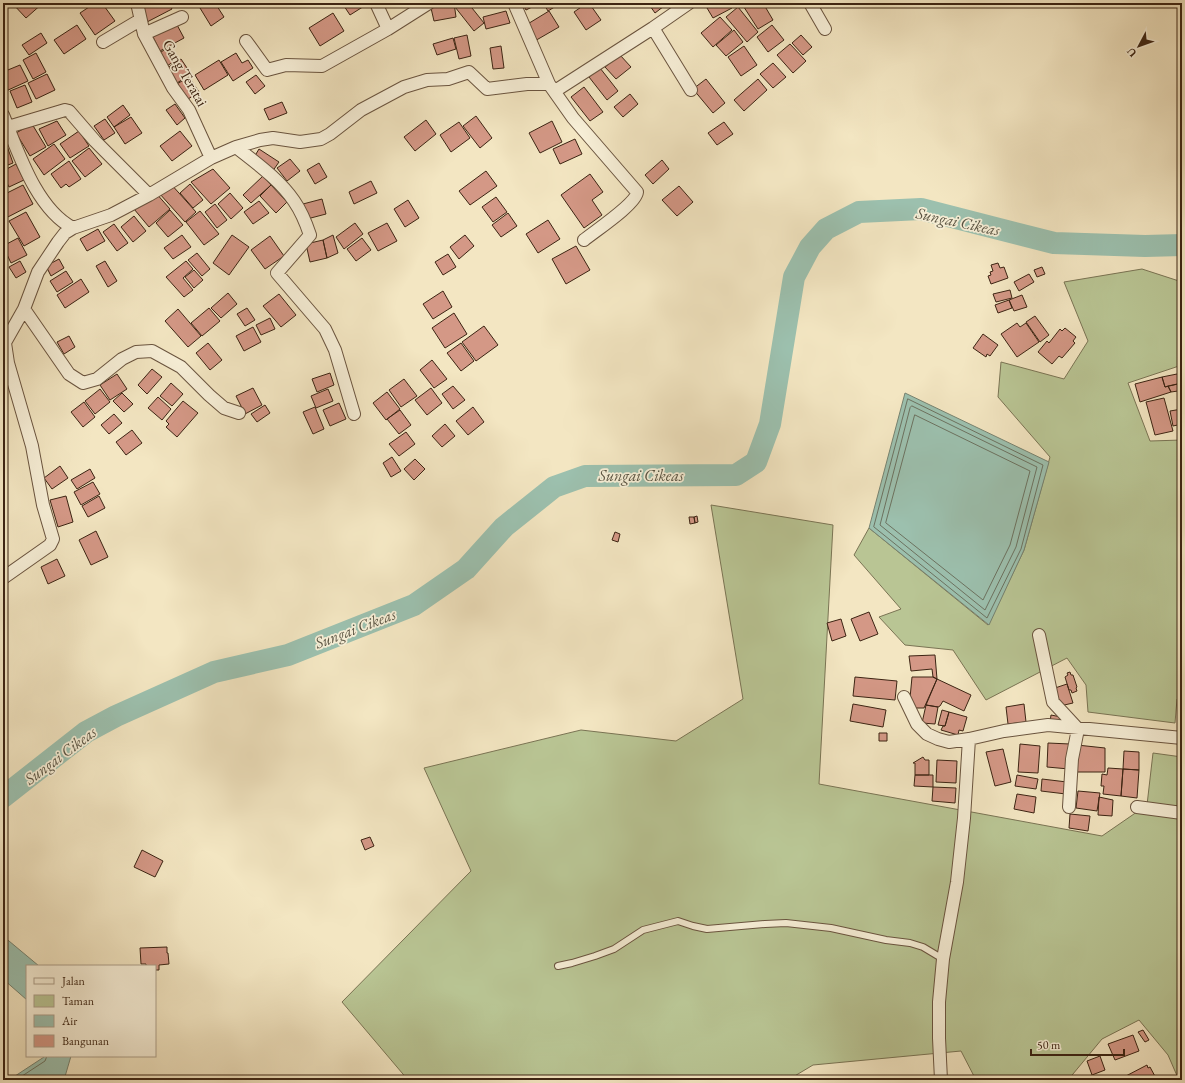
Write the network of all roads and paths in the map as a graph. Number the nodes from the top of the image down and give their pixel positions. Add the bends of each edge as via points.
1 (137, 3) edge
2 (376, 3) edge
3 (429, 3) edge
4 (514, 3) edge
5 (689, 3) edge
6 (810, 3) edge
7 (182, 17) dead end
8 (140, 20) junction
9 (653, 28) junction
10 (388, 29) junction
11 (825, 29) dead end
12 (144, 34) junction
13 (246, 41) dead end
14 (103, 42) dead end
15 (552, 88) junction
16 (691, 90) dead end
17 (3, 115) edge
18 (8, 127) junction
19 (236, 147) junction
20 (211, 158) junction
21 (149, 194) junction
22 (73, 228) junction
23 (584, 240) dead end
24 (24, 310) junction
25 (4, 345) edge
26 (239, 413) dead end
27 (354, 414) dead end
28 (3, 578) edge
29 (1039, 635) dead end
30 (904, 697) dead end
31 (1078, 729) junction
32 (1182, 738) edge
33 (969, 739) junction
34 (1069, 807) dead end
35 (1137, 807) dead end
36 (1182, 813) edge
37 (944, 959) junction
38 (558, 966) dead end
39 (941, 1080) edge

1 - 8 street, Gang Teratai
2 - 10 street
3 - 10 street
4 - 15 street
5 - 9 street
6 - 11 street
7 - 12 street
8 - 12 street, Gang Teratai
8 - 14 street
9 - 15 street
9 - 16 street
10 - 13 street via 320,67 286,65 267,70
12 - 20 street, Gang Teratai via 173,88 189,110
15 - 19 street via 527,84 487,90 470,72 427,80 404,87 361,110 324,138 300,142 273,138
15 - 23 street via 573,118 637,192 619,213
17 - 18 street
18 - 21 street via 69,111 95,141
18 - 22 street via 30,180 42,199 64,224
19 - 20 street
19 - 27 street via 278,183 300,210 310,235 277,274 325,329 335,350
20 - 21 street
21 - 22 street via 111,215
22 - 24 street via 65,233 38,272
24 - 25 street
24 - 26 street via 69,374 83,383 97,379 122,359 136,352 152,351 181,367 224,408
25 - 28 street via 32,446 43,504 53,539 50,545
29 - 31 street via 1053,702
30 - 33 street via 917,724 927,734 949,742
31 - 32 street
31 - 33 street via 1048,726 1004,731
31 - 34 street via 1072,759
33 - 37 street via 957,882
35 - 36 street
37 - 38 lane via 910,943 831,928 786,923 707,929 678,921 643,930 614,949
37 - 39 street via 939,1002

